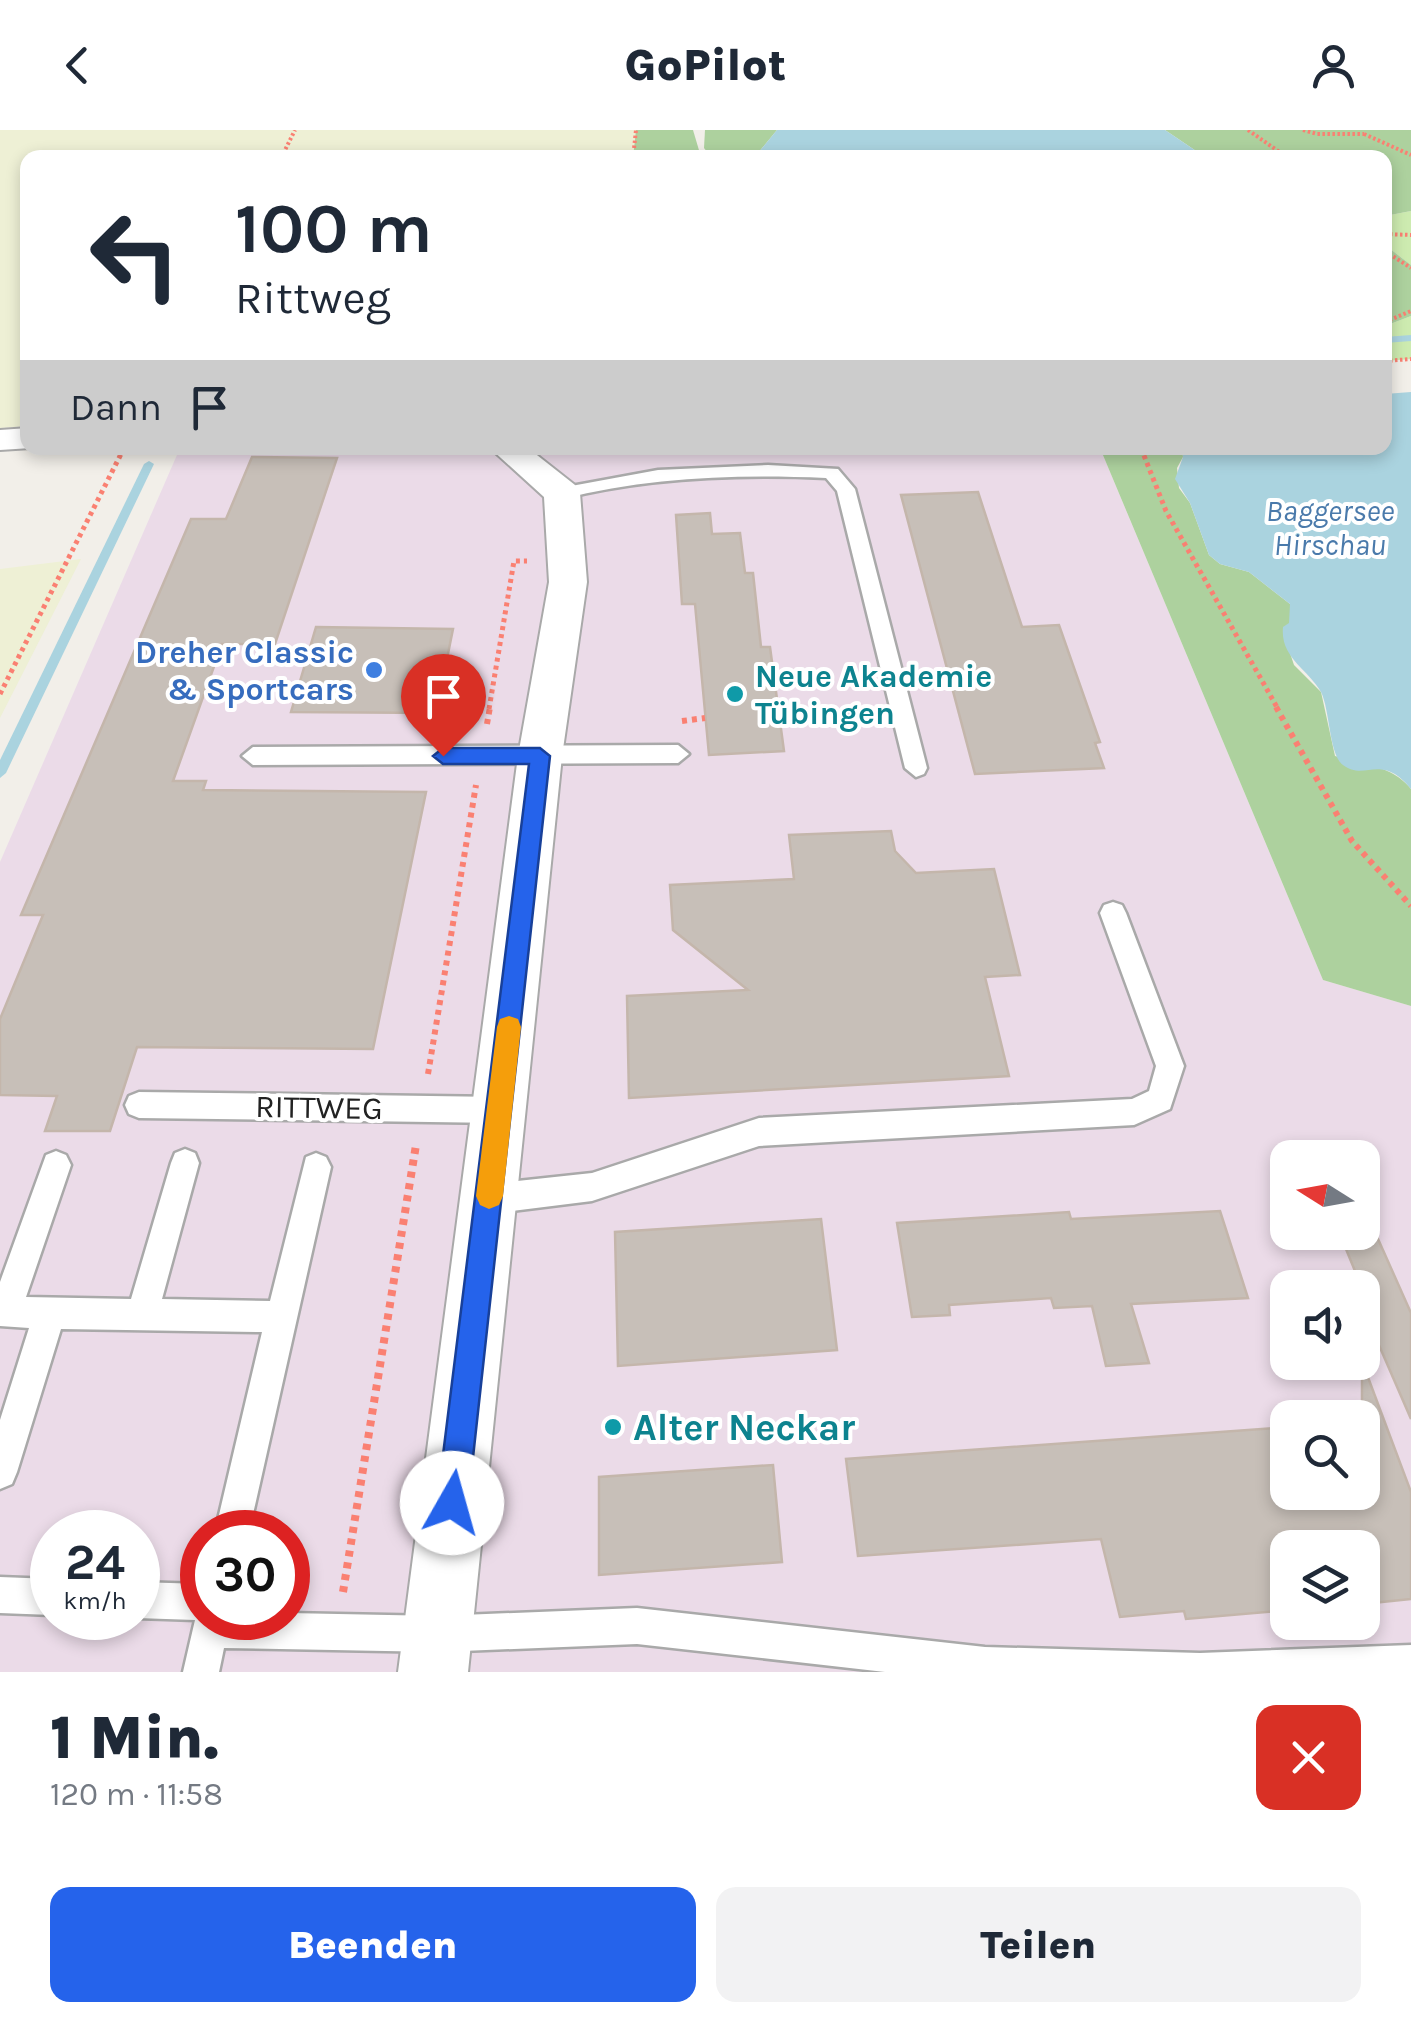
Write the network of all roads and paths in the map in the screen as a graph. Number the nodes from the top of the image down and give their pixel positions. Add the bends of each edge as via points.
1 (1248, 130) edge
2 (1304, 130) edge
3 (1358, 130) edge
4 (1364, 134) junction
5 (1277, 150) edge
6 (1411, 155) edge
7 (120, 455) edge
8 (516, 455) edge
9 (1144, 455) edge
10 (562, 492) junction
11 (0, 694) edge
12 (678, 754) dead end
13 (253, 756) dead end
14 (540, 756) junction
15 (916, 768) dead end
16 (1411, 906) edge
17 (1113, 913) dead end
18 (139, 1104) dead end
19 (500, 1110) junction
20 (186, 1162) dead end
21 (56, 1165) dead end
22 (316, 1167) dead end
23 (489, 1199) junction
24 (50, 1313) junction
25 (142, 1314) junction
26 (281, 1318) junction
27 (1, 1465) edge
28 (237, 1510) edge
29 (0, 1595) edge
30 (30, 1596) edge
31 (310, 1633) edge
32 (206, 1640) edge
33 (435, 1653) edge
34 (1411, 1663) edge
35 (202, 1672) edge

1 - 5 path
2 - 4 path
3 - 4 path
4 - 6 path
7 - 11 path
8 - 10 street
9 - 16 path via 1166,510 1352,842
10 - 14 street via 568,582
10 - 15 lane via 660,478 831,473 846,489
12 - 14 lane
13 - 14 lane
14 - 19 street
17 - 23 lane via 1170,1066 1160,1100 1134,1112 759,1132 592,1187
18 - 19 lane, RITTWEG
19 - 23 street
20 - 25 lane
21 - 24 lane via 5,1312
22 - 26 lane
23 - 33 street
24 - 25 lane
24 - 27 lane
25 - 26 lane
26 - 28 lane
29 - 30 lane
31 - 33 lane
32 - 35 lane
33 - 34 lane via 637,1626 985,1665 1200,1671

